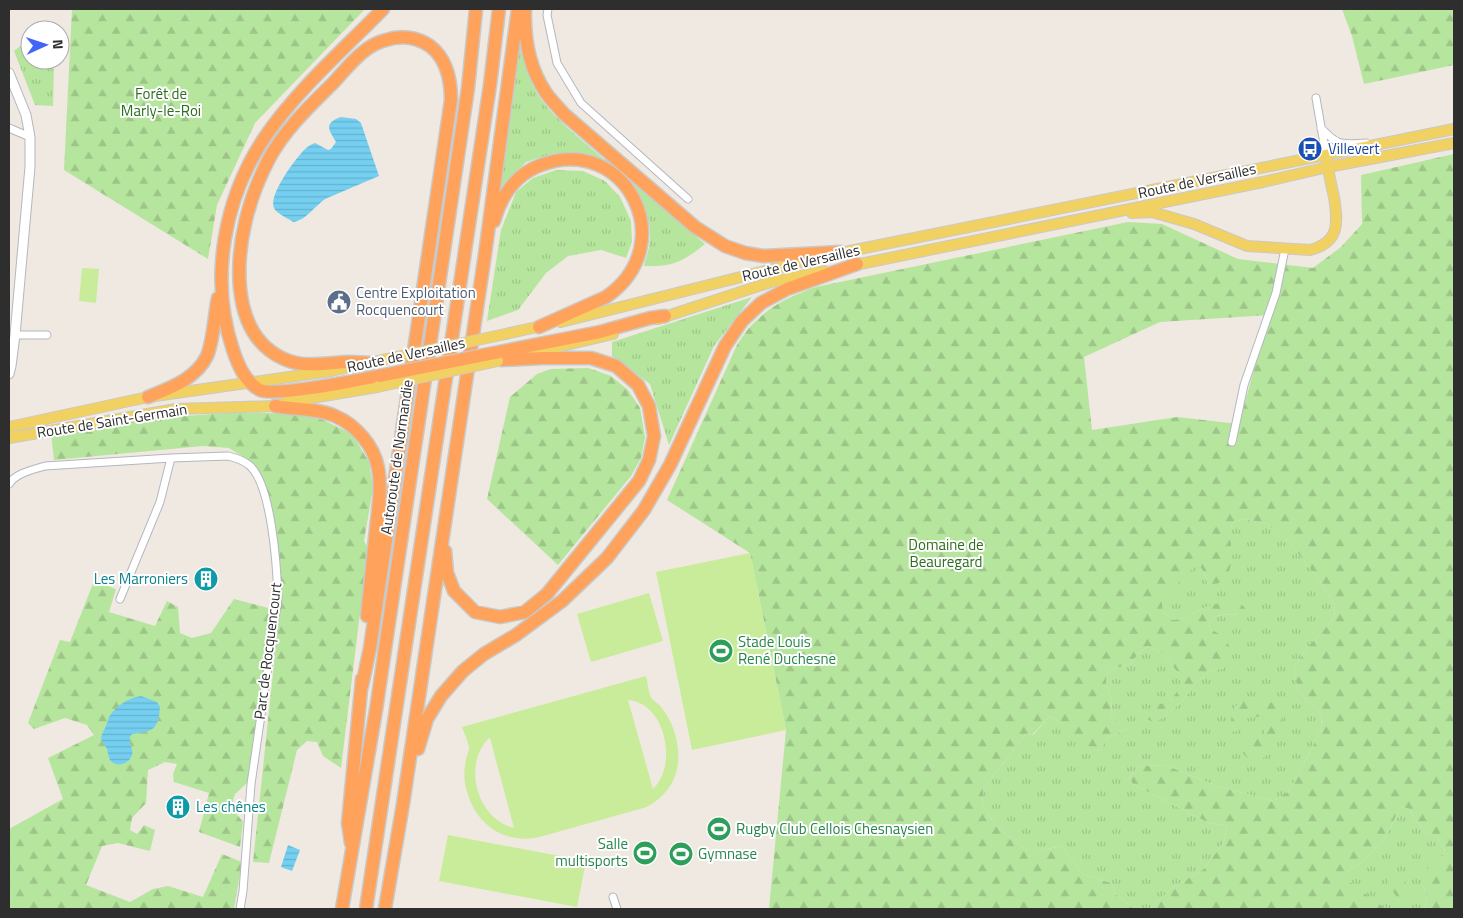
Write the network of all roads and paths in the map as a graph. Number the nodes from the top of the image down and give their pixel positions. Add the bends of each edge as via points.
1 (383, 9) edge
2 (476, 9) edge
3 (499, 9) edge
4 (518, 9) edge
5 (525, 9) edge
6 (548, 9) edge
7 (9, 73) edge
8 (1316, 98) dead end
9 (9, 128) edge
10 (1321, 128) junction
11 (1454, 129) edge
12 (30, 137) junction
13 (1386, 143) junction
14 (1454, 143) edge
15 (1326, 155) junction
16 (1328, 167) junction
17 (688, 199) dead end
18 (1103, 214) junction
19 (1285, 249) junction
20 (841, 252) junction
21 (485, 254) junction
22 (857, 264) junction
23 (221, 284) junction
24 (665, 316) joint
25 (539, 327) junction
26 (16, 335) junction
27 (47, 335) dead end
28 (500, 358) junction
29 (376, 362) junction
30 (9, 374) edge
31 (378, 382) junction
32 (250, 383) junction
33 (148, 397) junction
34 (275, 406) junction
35 (9, 427) edge
36 (9, 438) edge
37 (1232, 442) dead end
38 (171, 458) junction
39 (9, 484) edge
40 (446, 512) junction
41 (120, 599) dead end
42 (362, 686) junction
43 (404, 804) junction
44 (353, 854) junction
45 (613, 897) dead end
46 (240, 909) edge
47 (342, 909) edge
48 (366, 909) edge
49 (385, 909) edge
50 (617, 909) edge

1 - 23 highway via 293,101 265,137 246,172 227,226
2 - 44 highway, Autoroute de Normandie via 468,88
3 - 48 highway
4 - 21 highway
5 - 20 highway via 526,44 533,69 546,93 564,114 696,228 725,246 745,253 764,256
6 - 17 street via 546,15 557,64 581,103
7 - 12 street via 26,115
8 - 10 street
9 - 12 street
10 - 13 street via 1338,143
10 - 15 street
11 - 13 main road, Route de Versailles
12 - 26 street
13 - 15 main road, Route de Versailles
14 - 16 main road, Route de Versailles
15 - 16 main road
15 - 20 main road, Route de Versailles
16 - 18 main road, Route de Versailles
16 - 19 main road via 1337,218 1335,232 1329,242 1320,247
18 - 19 main road via 1152,212 1194,224 1247,246
18 - 22 main road, Route de Versailles
19 - 37 street via 1276,293 1244,384
20 - 25 main road, Route de Versailles
21 - 25 highway via 495,217 506,193 520,177 538,166 567,159 593,163 614,175 631,193 642,227 640,254 632,270 622,284 606,296
21 - 40 highway
22 - 24 main road, Route de Versailles via 770,282
22 - 43 highway via 787,289 761,303 742,321 725,346 666,473 644,510 607,558 562,601 463,671 441,696 420,739
23 - 32 highway via 227,332 238,366
23 - 33 highway via 208,354 198,370 174,387
24 - 28 highway
25 - 29 main road, Route de Versailles, bridge
26 - 27 street
26 - 30 street
28 - 31 highway, bridge
28 - 40 highway via 591,358 616,366 638,385 650,406 654,436 649,460 639,481 547,594 525,612 500,617 475,612 454,591 447,573
29 - 32 main road, Route de Versailles
29 - 42 highway via 312,365 286,360 267,349 257,338 244,313 240,259 244,226 256,185 295,121 364,52 386,40 404,37 425,43 441,58 449,74 451,100
31 - 32 highway via 272,392 260,390
31 - 34 main road, Route de Versailles
32 - 33 main road, Route de Versailles
33 - 35 main road, Route de Saint-Germain
34 - 36 main road, Route de Saint-Germain via 176,409
34 - 42 highway via 335,416 354,428 370,445 378,467 380,495 363,647
38 - 39 street, Parc de Rocquencourt via 45,466 25,472
38 - 41 street via 160,502
38 - 46 street, Parc de Rocquencourt via 228,456 250,466 264,488 272,530 278,598 252,784
40 - 43 highway
42 - 44 highway via 348,823
43 - 49 highway
44 - 47 highway, Autoroute de Normandie
45 - 50 street

